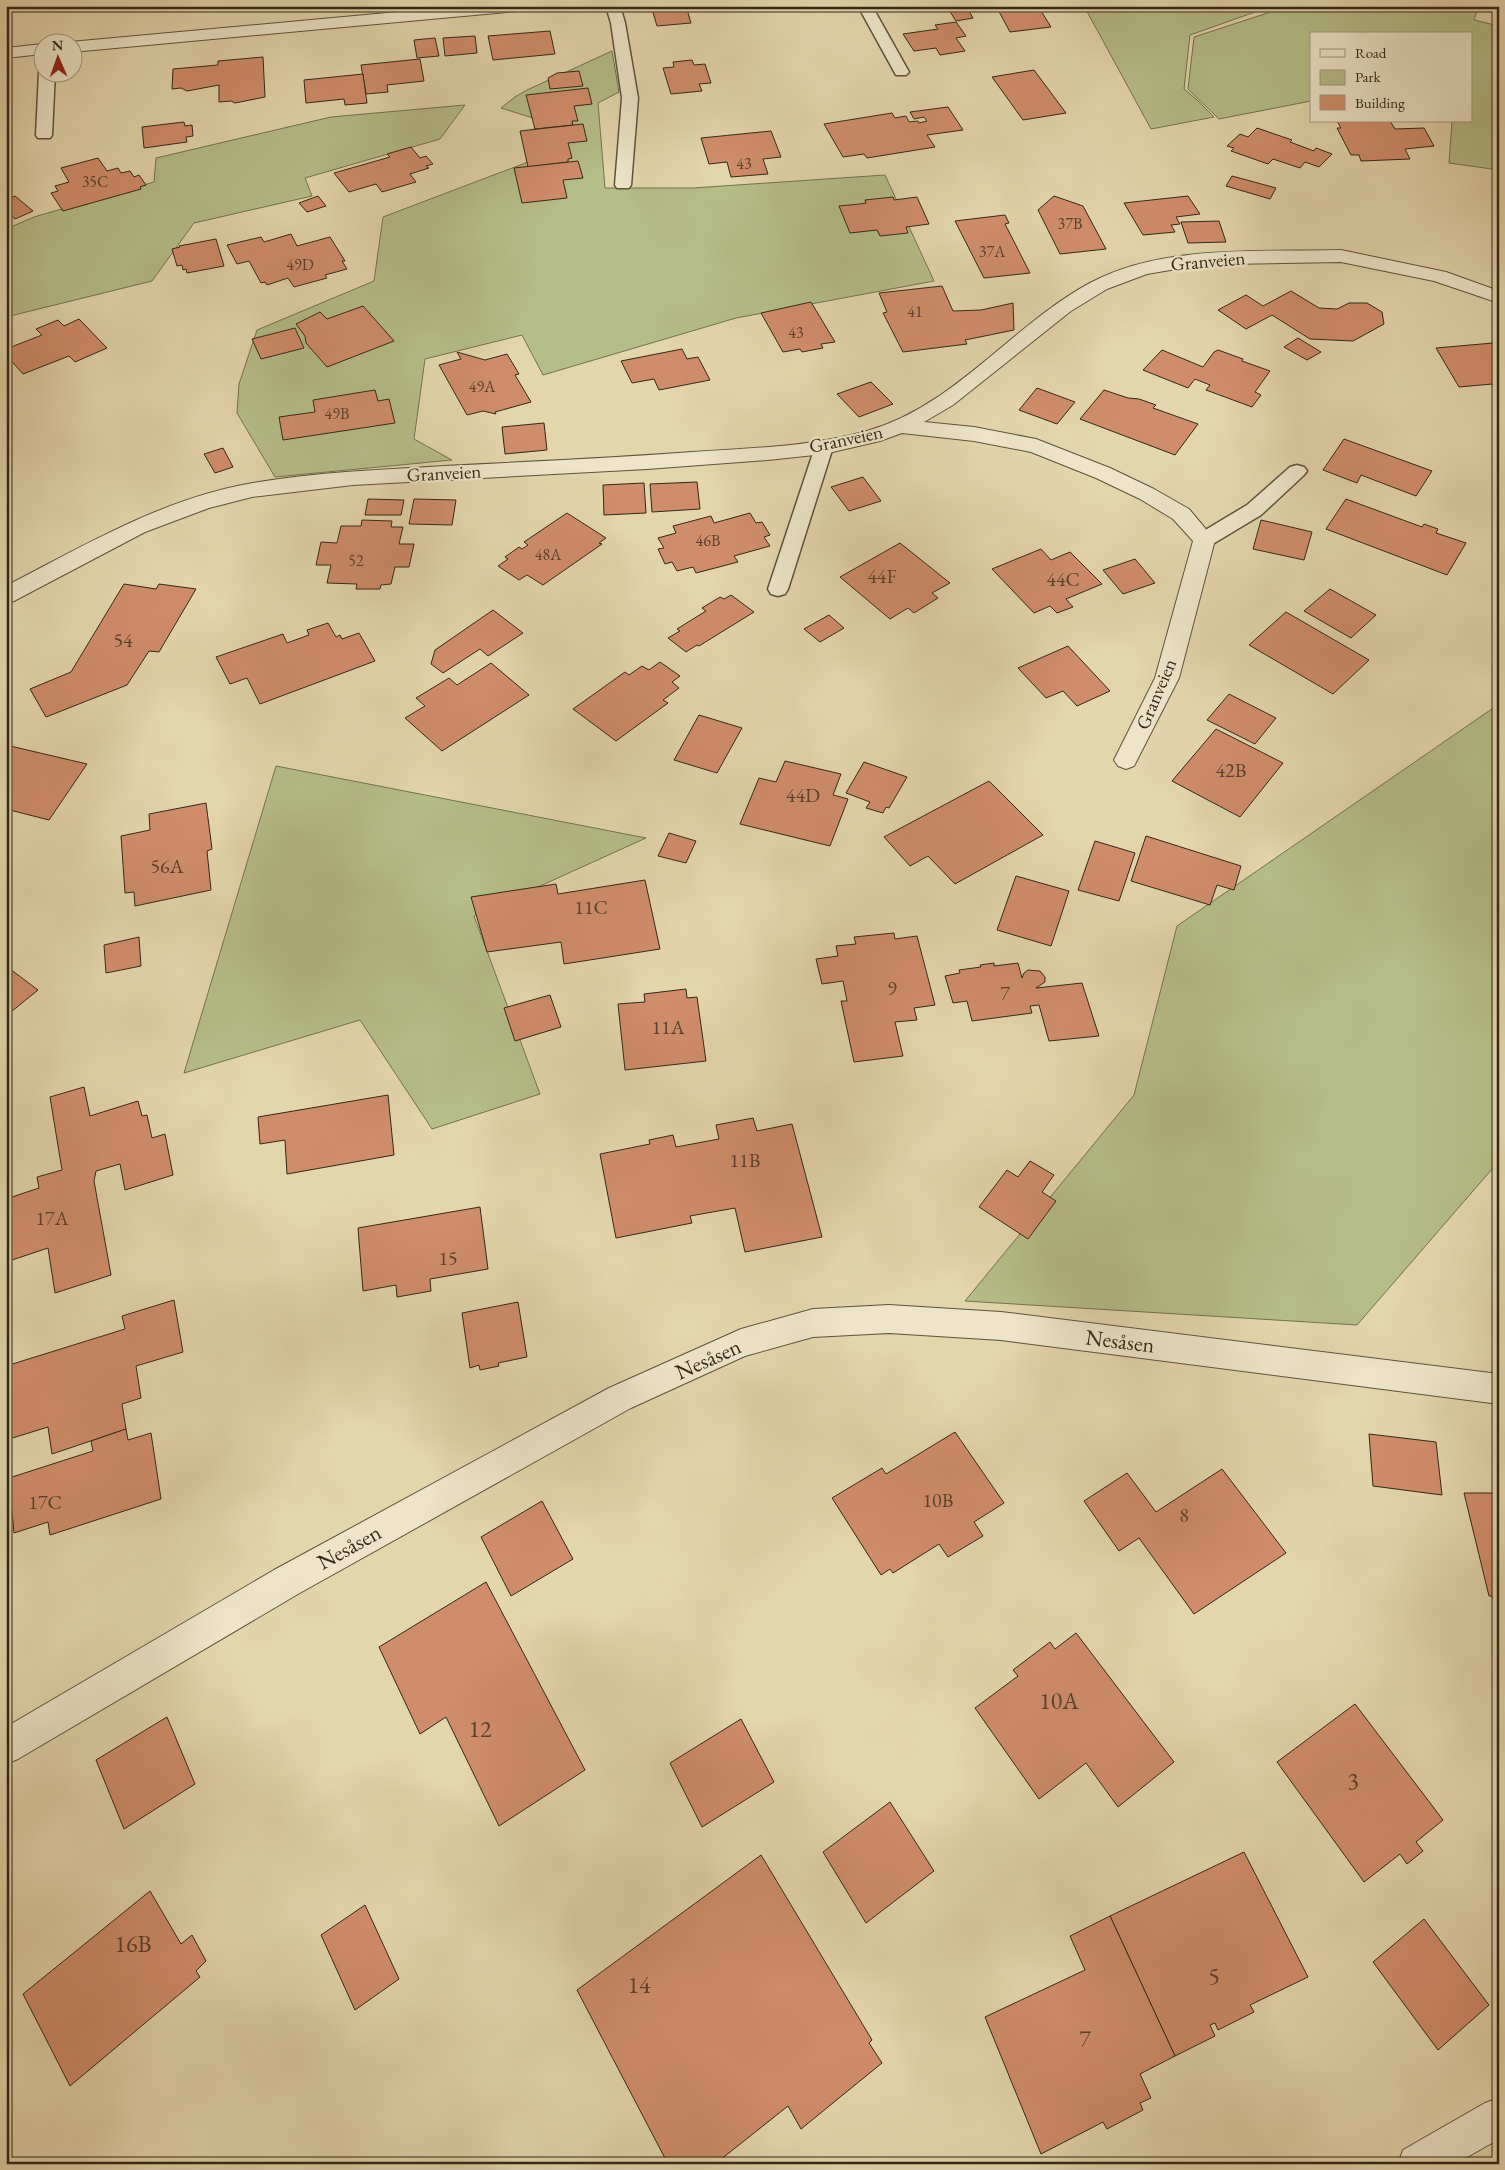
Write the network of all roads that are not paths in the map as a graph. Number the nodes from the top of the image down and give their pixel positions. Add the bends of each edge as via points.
1 (518, 6) edge
2 (613, 6) edge
3 (864, 6) edge
4 (82, 45) edge
5 (32, 50) edge
6 (6, 52) edge
7 (900, 72) dead end
8 (47, 82) edge
9 (44, 135) dead end
10 (623, 185) dead end
11 (1499, 297) edge
12 (901, 426) junction
13 (824, 446) junction
14 (1297, 471) dead end
15 (1204, 540) junction
16 (778, 589) dead end
17 (6, 596) edge
18 (1126, 760) dead end
19 (1499, 1389) edge
20 (6, 1747) edge
21 (1499, 2117) edge
22 (1417, 2164) edge

1 - 4 street
2 - 10 lane via 630,98
3 - 7 lane
5 - 6 street
8 - 9 lane
11 - 12 street, Granveien via 1439,276 1341,256 1227,258 1143,269 1100,285 1064,307 946,401
12 - 13 street, Granveien via 873,436
12 - 15 street, Granveien via 974,434 1036,446 1103,472 1147,494 1181,514
13 - 16 lane
13 - 17 street, Granveien via 647,462 353,478 252,490 203,502 137,527
14 - 15 lane via 1254,510
15 - 18 street, Granveien via 1168,678
19 - 20 street, Nesåsen via 1000,1326 889,1319 813,1323 741,1343 620,1398 286,1582
21 - 22 street

